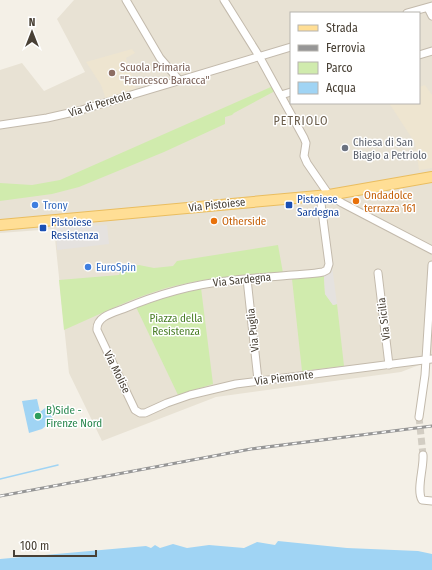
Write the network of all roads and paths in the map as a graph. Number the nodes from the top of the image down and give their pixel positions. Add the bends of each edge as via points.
1 (126, 0) edge
2 (224, 0) edge
3 (430, 7) edge
4 (411, 12) edge
5 (432, 16) edge
6 (290, 47) edge
7 (432, 51) edge
8 (420, 55) edge
9 (259, 57) junction
10 (179, 80) junction
11 (290, 92) edge
12 (281, 95) junction
13 (0, 124) edge
14 (432, 177) edge
15 (324, 195) junction
16 (0, 225) edge
17 (432, 250) edge
18 (432, 265) edge
19 (378, 273) dead end
20 (247, 279) junction
21 (97, 330) joint
22 (429, 360) edge
23 (390, 365) junction
24 (258, 380) junction
25 (140, 413) joint
26 (419, 417) tunnel mouth
27 (423, 455) tunnel mouth
28 (432, 501) edge

1 - 10 street via 160,58
2 - 9 street
3 - 4 street
3 - 5 street
6 - 9 street, Via di Peretola
7 - 8 street
9 - 10 street, Via di Peretola
9 - 12 street
10 - 13 street, Via di Peretola via 73,113
11 - 12 street
12 - 15 street via 306,141 304,155 307,164
14 - 15 main road, Via Pistoiese
15 - 16 main road, Via Pistoiese
15 - 17 street
15 - 20 street, Via Sardegna via 329,264 327,270 321,273
18 - 22 street
19 - 23 street, Via Sicilia
20 - 21 street, Via Sardegna via 201,285 157,295 101,319 97,323
20 - 24 street, Via Puglia
21 - 25 street, Via Molise via 135,410
22 - 23 street, Via Piemonte
22 - 26 street
23 - 24 street, Via Piemonte
24 - 25 street, Via Piemonte via 207,390
27 - 28 street via 419,494 422,500

